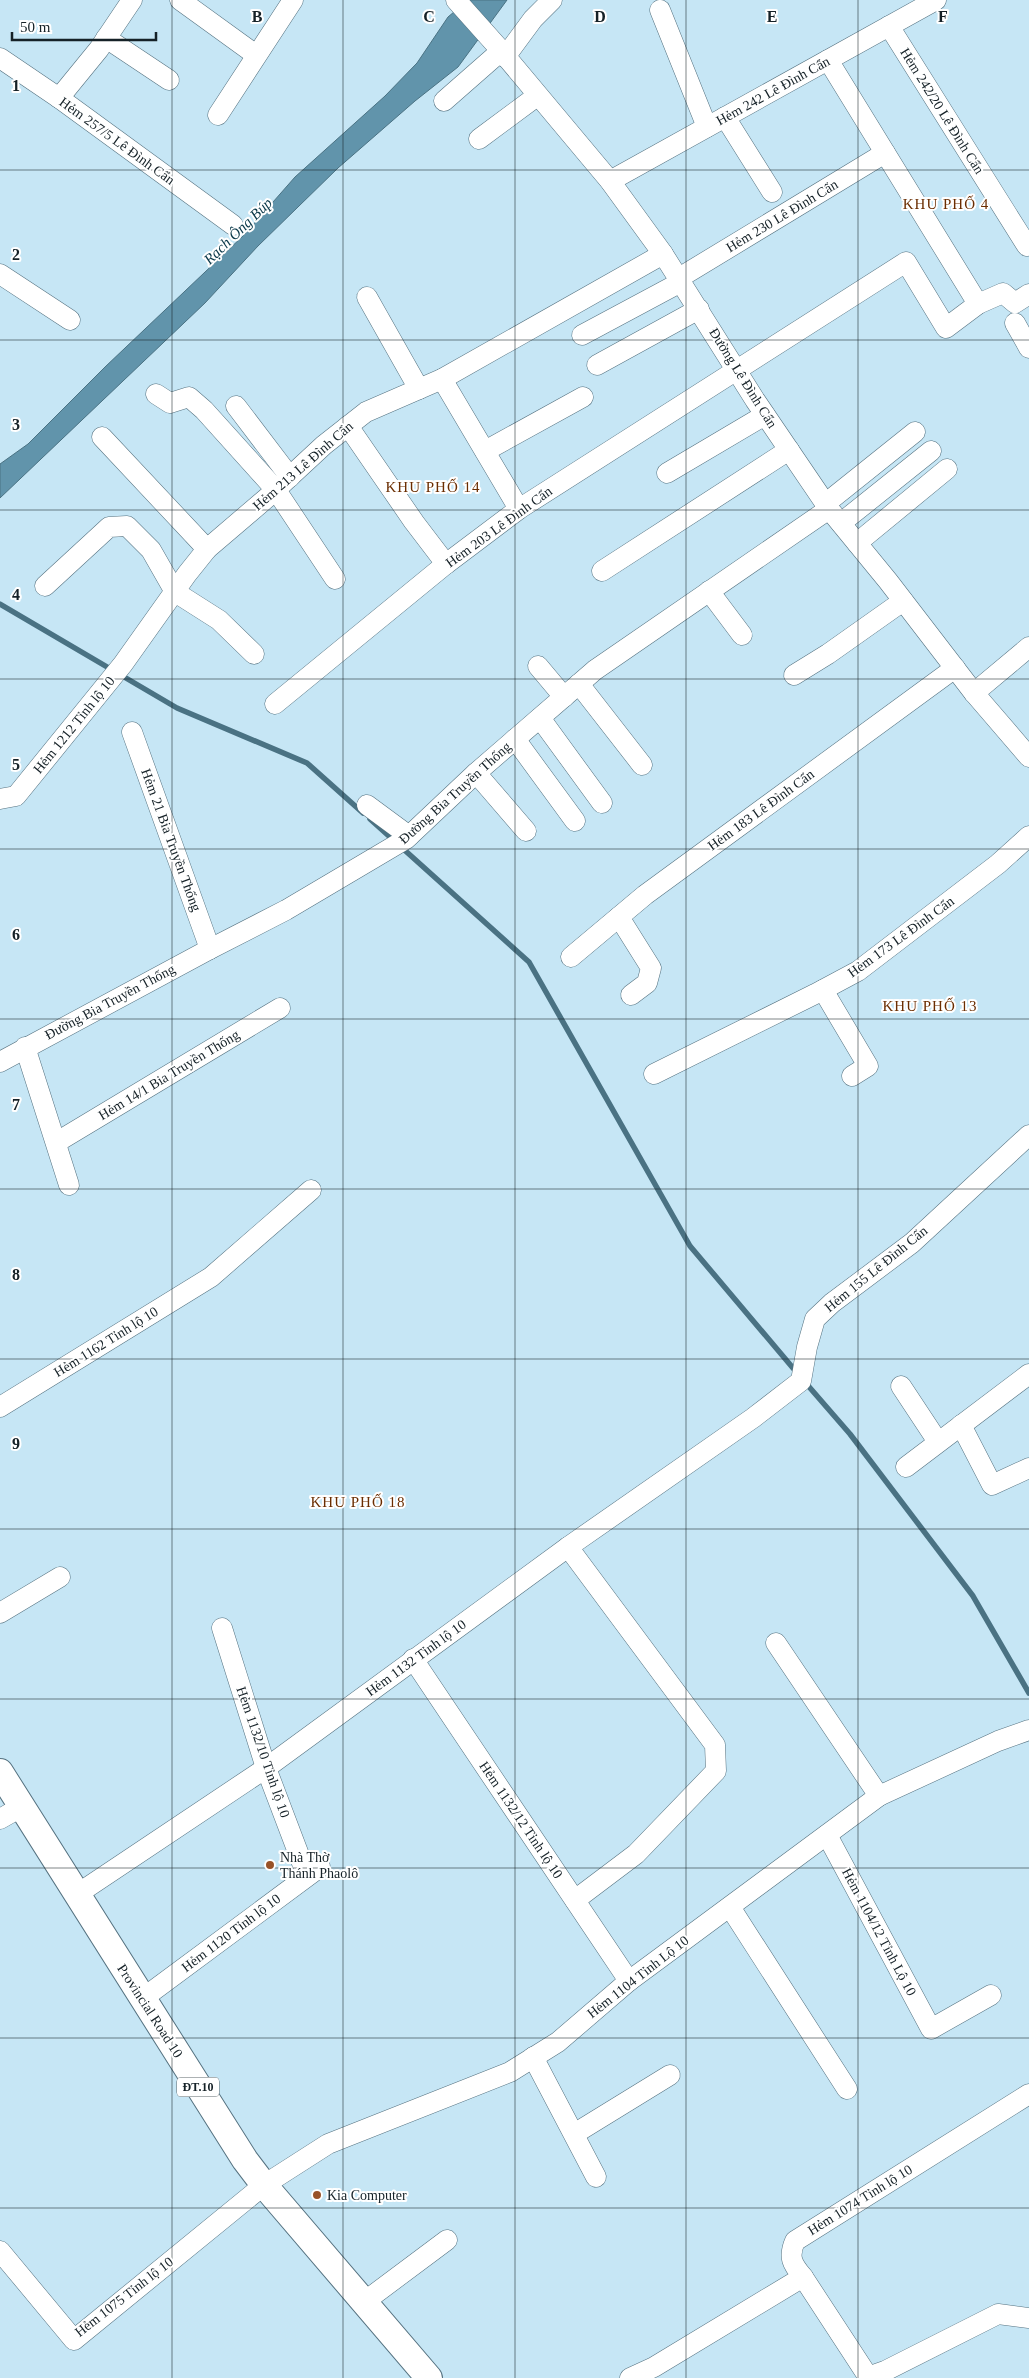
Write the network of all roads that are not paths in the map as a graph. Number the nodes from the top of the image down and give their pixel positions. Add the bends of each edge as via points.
1 (132, 0) edge
2 (180, 0) edge
3 (293, 0) edge
4 (552, 0) edge
5 (936, 0) edge
6 (458, 3) edge
7 (660, 10) dead end
8 (889, 26) junction
9 (106, 38) junction
10 (501, 51) junction
11 (256, 55) junction
12 (0, 58) edge
13 (828, 60) junction
14 (169, 80) dead end
15 (537, 96) junction
16 (59, 98) junction
17 (444, 101) dead end
18 (218, 114) dead end
19 (725, 117) junction
20 (707, 128) junction
21 (479, 139) dead end
22 (885, 153) junction
23 (610, 181) junction
24 (772, 192) dead end
25 (233, 225) dead end
26 (1027, 246) dead end
27 (663, 254) junction
28 (0, 274) edge
29 (680, 280) junction
30 (1029, 294) edge
31 (367, 297) dead end
32 (978, 304) junction
33 (699, 309) junction
34 (70, 320) dead end
35 (1015, 324) dead end
36 (582, 335) dead end
37 (1029, 348) edge
38 (597, 365) dead end
39 (736, 369) junction
40 (442, 379) junction
41 (419, 389) junction
42 (156, 394) dead end
43 (583, 397) dead end
44 (236, 406) dead end
45 (765, 415) junction
46 (348, 426) junction
47 (915, 432) dead end
48 (102, 437) dead end
49 (789, 450) junction
50 (485, 451) junction
51 (931, 451) dead end
52 (948, 469) dead end
53 (667, 473) dead end
54 (283, 484) junction
55 (519, 509) junction
56 (831, 512) junction
57 (857, 543) junction
58 (207, 549) junction
59 (446, 564) junction
60 (602, 571) dead end
61 (335, 579) dead end
62 (45, 586) dead end
63 (709, 591) junction
64 (175, 592) junction
65 (902, 601) junction
66 (742, 635) dead end
67 (1029, 647) edge
68 (254, 654) dead end
69 (123, 664) joint
70 (538, 666) dead end
71 (955, 668) junction
72 (794, 675) dead end
73 (579, 684) junction
74 (974, 693) junction
75 (564, 697) junction
76 (275, 704) dead end
77 (540, 718) junction
78 (132, 732) dead end
79 (514, 739) junction
80 (1029, 757) edge
81 (642, 765) dead end
82 (476, 773) junction
83 (0, 800) edge
84 (602, 804) dead end
85 (367, 805) dead end
86 (575, 821) dead end
87 (526, 831) dead end
88 (1029, 836) edge
89 (408, 838) junction
90 (618, 917) junction
91 (210, 948) junction
92 (571, 957) dead end
93 (823, 990) junction
94 (632, 995) dead end
95 (280, 1008) dead end
96 (25, 1047) junction
97 (0, 1062) edge
98 (654, 1074) dead end
99 (852, 1076) dead end
100 (1029, 1135) edge
101 (57, 1142) junction
102 (69, 1185) dead end
103 (311, 1190) dead end
104 (1029, 1374) edge
105 (901, 1386) dead end
106 (0, 1407) edge
107 (754, 1418) joint
108 (961, 1424) junction
109 (938, 1442) junction
110 (906, 1466) dead end
111 (1029, 1468) edge
112 (568, 1547) junction
113 (60, 1577) dead end
114 (0, 1613) edge
115 (222, 1628) dead end
116 (776, 1643) dead end
117 (414, 1659) junction
118 (1029, 1730) edge
119 (266, 1768) junction
120 (0, 1772) edge
121 (879, 1796) junction
122 (11, 1813) edge
123 (827, 1835) junction
124 (313, 1872) joint
125 (76, 1895) junction
126 (575, 1900) junction
127 (730, 1907) junction
128 (629, 1981) junction
129 (991, 1995) dead end
130 (142, 1999) junction
131 (533, 2058) junction
132 (670, 2075) dead end
133 (847, 2089) dead end
134 (1029, 2094) edge
135 (574, 2134) junction
136 (596, 2177) dead end
137 (264, 2185) junction
138 (447, 2240) dead end
139 (0, 2251) edge
140 (803, 2277) junction
141 (364, 2302) junction
142 (1029, 2318) edge
143 (657, 2372) edge
144 (869, 2377) edge
145 (429, 2378) edge
146 (630, 2378) edge

1 - 9 street
2 - 11 street
3 - 11 street
4 - 10 street
5 - 8 street, Hẻm 242 Lê Đình Cẩn
6 - 10 street, Đường Lê Đình Cẩn
7 - 20 street
8 - 13 street, Hẻm 242 Lê Đình Cẩn
8 - 26 street, Hẻm 242/20 Lê Đình Cẩn
9 - 14 street
9 - 16 street
10 - 15 street, Đường Lê Đình Cẩn
10 - 17 street
11 - 18 street
12 - 16 street, Hẻm 257/5 Lê Đình Cẩn
13 - 19 street, Hẻm 242 Lê Đình Cẩn
13 - 22 street
15 - 21 street
15 - 23 street, Đường Lê Đình Cẩn
16 - 25 street, Hẻm 257/5 Lê Đình Cẩn
19 - 20 street, Hẻm 242 Lê Đình Cẩn
19 - 24 street
20 - 23 street, Hẻm 242 Lê Đình Cẩn
22 - 29 street, Hẻm 230 Lê Đình Cẩn
22 - 32 street
23 - 27 street, Đường Lê Đình Cẩn
27 - 29 street, Đường Lê Đình Cẩn
27 - 40 street, Hẻm 213 Lê Đình Cẩn
28 - 34 street
29 - 33 street, Đường Lê Đình Cẩn
29 - 36 street, Hẻm 230 Lê Đình Cẩn
30 - 32 street via 1015,303 1003,293
31 - 41 street
32 - 39 street, Hẻm 203 Lê Đình Cẩn via 946,328 906,262
33 - 38 street
33 - 39 street, Đường Lê Đình Cẩn
35 - 37 street
39 - 45 street, Đường Lê Đình Cẩn
39 - 55 street, Hẻm 203 Lê Đình Cẩn
40 - 41 street, Hẻm 213 Lê Đình Cẩn
40 - 50 street
41 - 46 street, Hẻm 213 Lê Đình Cẩn via 366,412
42 - 54 street via 170,402 190,397
43 - 50 street
44 - 54 street
45 - 49 street, Đường Lê Đình Cẩn
45 - 53 street
46 - 54 street, Hẻm 213 Lê Đình Cẩn
46 - 59 street
47 - 56 street
48 - 58 street
49 - 56 street, Đường Lê Đình Cẩn
49 - 60 street
50 - 55 street
51 - 56 street
52 - 57 street
54 - 58 street, Hẻm 213 Lê Đình Cẩn
54 - 61 street
55 - 59 street, Hẻm 203 Lê Đình Cẩn
56 - 57 street, Đường Lê Đình Cẩn
56 - 63 street, Đường Bia Truyền Thống
57 - 65 street, Đường Lê Đình Cẩn
58 - 64 street, Hẻm 213 Lê Đình Cẩn
59 - 76 street, Hẻm 203 Lê Đình Cẩn
62 - 64 street via 109,527 127,526 151,550
63 - 66 street
63 - 73 street, Đường Bia Truyền Thống
64 - 68 street via 219,620
64 - 69 street, Hẻm 213 Lê Đình Cẩn
65 - 71 street, Đường Lê Đình Cẩn
65 - 72 street
67 - 74 street
69 - 83 street, Hẻm 1212 Tỉnh lộ 10 via 16,796
70 - 75 street
71 - 74 street, Đường Lê Đình Cẩn
71 - 90 street, Hẻm 183 Lê Đình Cẩn
73 - 75 street, Đường Bia Truyền Thống
73 - 81 street
74 - 80 street, Đường Lê Đình Cẩn
75 - 77 street, Đường Bia Truyền Thống
77 - 79 street, Đường Bia Truyền Thống
77 - 84 street
78 - 91 street, Hẻm 21 Bia Truyền Thống
79 - 82 street, Đường Bia Truyền Thống
79 - 86 street
82 - 87 street
82 - 89 street, Đường Bia Truyền Thống
85 - 89 street
88 - 93 street, Hẻm 173 Lê Đình Cẩn via 998,864 858,971
89 - 91 street, Đường Bia Truyền Thống via 286,910
90 - 92 street, Hẻm 183 Lê Đình Cẩn
90 - 94 street via 651,968 647,983
91 - 96 street, Đường Bia Truyền Thống
93 - 98 street, Hẻm 173 Lê Đình Cẩn
93 - 99 street via 868,1066
95 - 101 street, Hẻm 14/1 Bia Truyền Thống
96 - 97 street, Đường Bia Truyền Thống
96 - 101 street
100 - 107 street, Hẻm 155 Lê Đình Cẩn via 912,1243 815,1319 801,1381
101 - 102 street
103 - 106 street, Hẻm 1162 Tỉnh lộ 10 via 211,1277
104 - 108 street
105 - 109 street
107 - 112 street, Hẻm 1132 Tỉnh lộ 10
108 - 109 street
108 - 111 street via 992,1485
109 - 110 street
112 - 117 street, Hẻm 1132 Tỉnh lộ 10
112 - 126 street via 715,1746 716,1771 636,1854
113 - 114 street
115 - 119 street, Hẻm 1132/10 Tỉnh lộ 10
116 - 121 street
117 - 119 street, Hẻm 1132 Tỉnh lộ 10
117 - 126 street, Hẻm 1132/12 Tỉnh lộ 10
118 - 121 street, Hẻm 1104 Tỉnh Lộ 10
119 - 124 street, Hẻm 1132/10 Tỉnh lộ 10
119 - 125 street, Hẻm 1132 Tỉnh lộ 10
120 - 122 main road, Provincial Road 10 / ĐT.10
121 - 123 street, Hẻm 1104 Tỉnh Lộ 10
122 - 125 main road, Provincial Road 10 / ĐT.10
123 - 127 street, Hẻm 1104 Tỉnh Lộ 10
123 - 129 street, Hẻm 1104/12 Tỉnh Lộ 10 via 930,2029
124 - 130 street, Hẻm 1120 Tỉnh lộ 10
125 - 130 main road, Provincial Road 10 / ĐT.10
126 - 128 street, Hẻm 1132/12 Tỉnh lộ 10
127 - 128 street, Hẻm 1104 Tỉnh Lộ 10
127 - 133 street
128 - 131 street, Hẻm 1104 Tỉnh Lộ 10 via 558,2042
130 - 137 main road, Provincial Road 10 / ĐT.10
131 - 135 street
131 - 137 street, Hẻm 1104 Tỉnh Lộ 10 via 510,2072 328,2144
132 - 135 street
134 - 140 street, Hẻm 1074 Tỉnh lộ 10 via 795,2240 791,2262
135 - 136 street
137 - 139 street, Hẻm 1075 Tỉnh lộ 10 via 74,2340
137 - 141 main road, Provincial Road 10 / ĐT.10
138 - 141 street
140 - 143 street
140 - 144 street, Hẻm 1074 Tỉnh lộ 10
141 - 145 main road, Provincial Road 10 / ĐT.10
142 - 144 street via 998,2314
143 - 146 street

